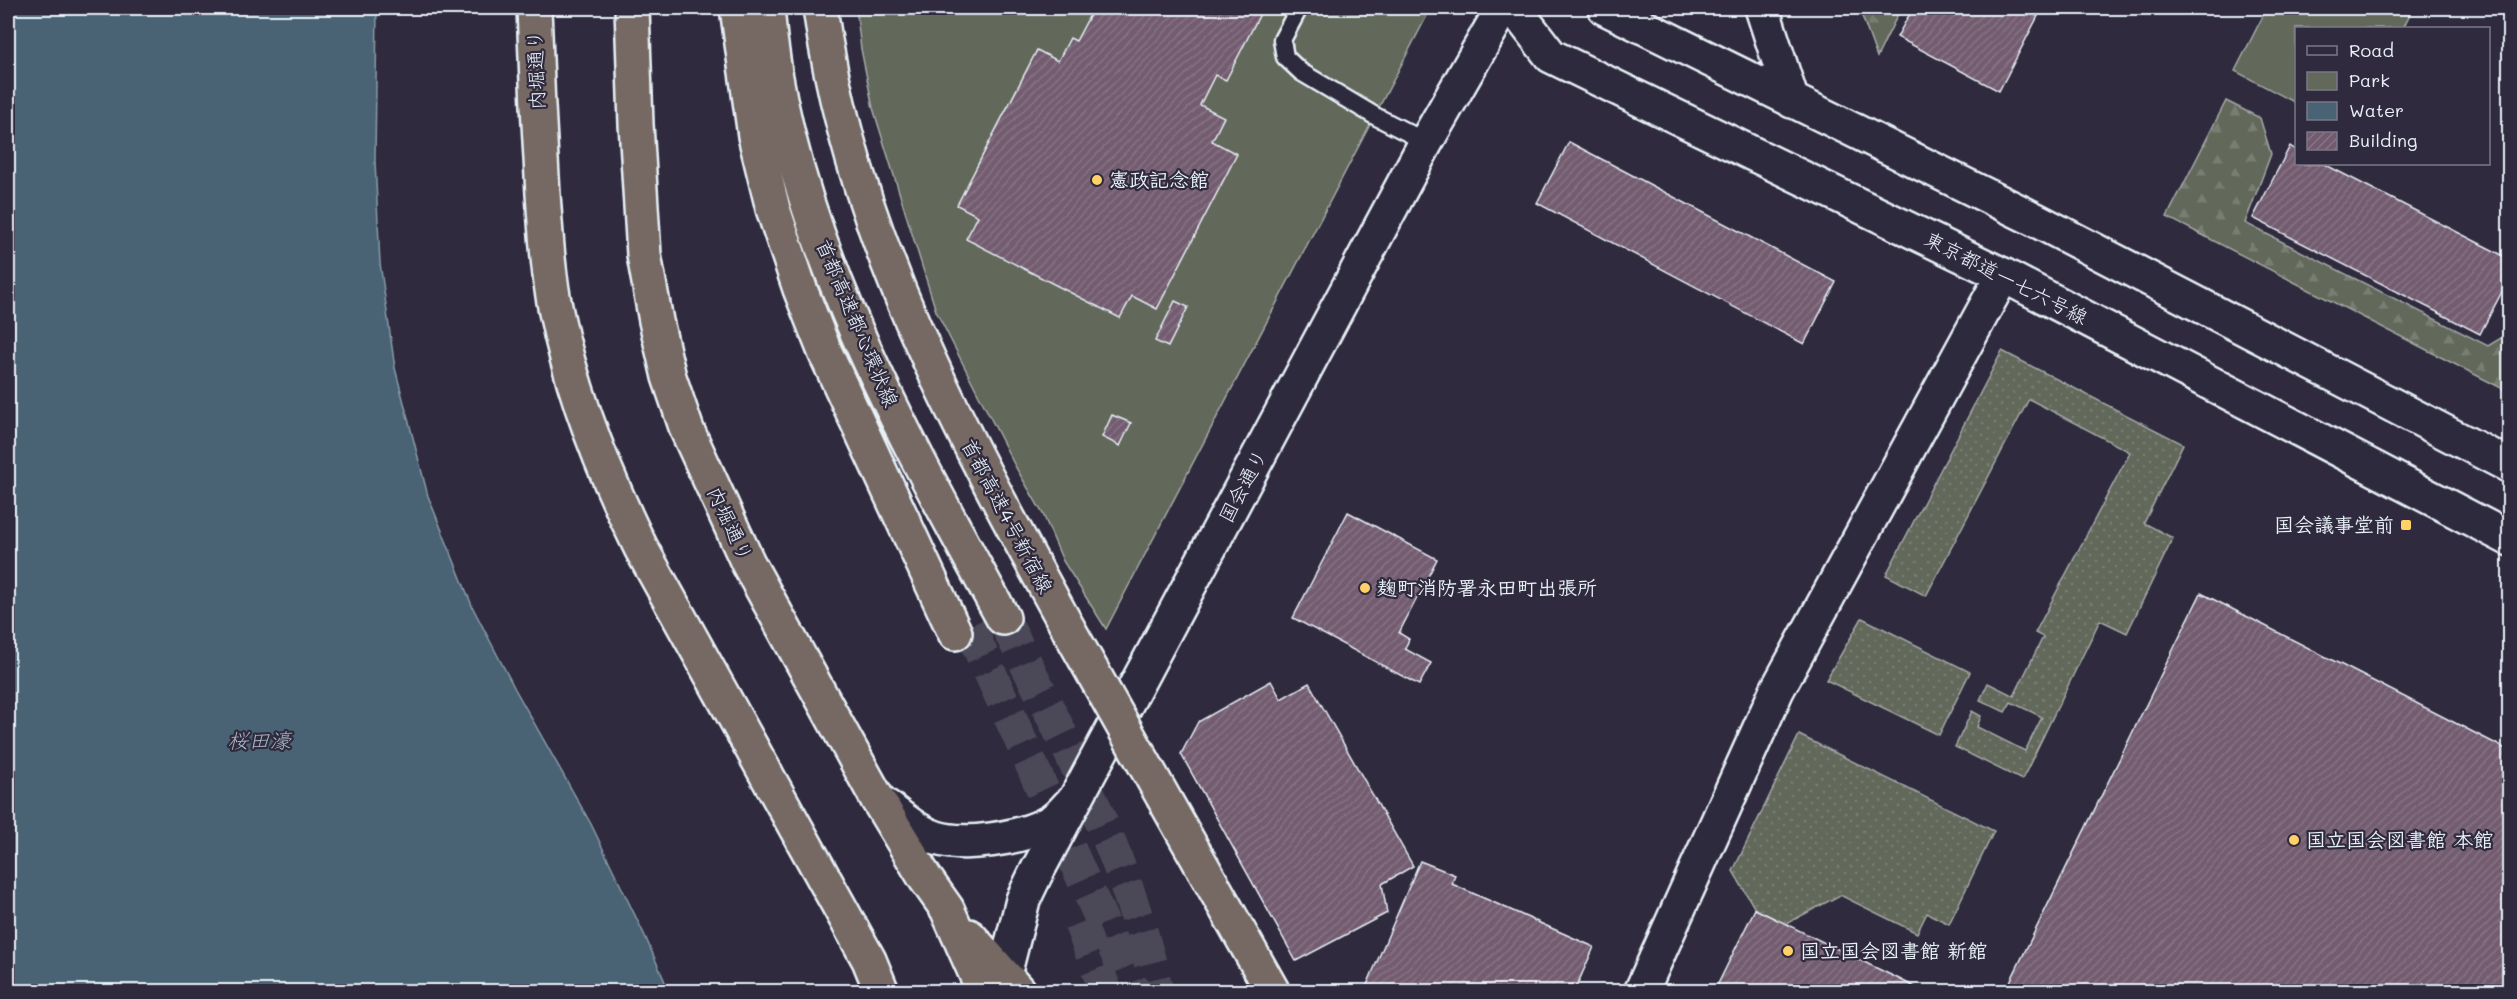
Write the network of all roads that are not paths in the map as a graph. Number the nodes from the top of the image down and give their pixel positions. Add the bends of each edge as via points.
1 (534, 8) edge
2 (632, 8) edge
3 (737, 8) edge
4 (767, 8) edge
5 (820, 8) edge
6 (1299, 8) edge
7 (1503, 8) edge
8 (1514, 8) edge
9 (1605, 8) edge
10 (1762, 8) edge
11 (1792, 101) junction
12 (1426, 142) junction
13 (2002, 275) junction
14 (2510, 466) edge
15 (2510, 539) edge
16 (1003, 618) tunnel mouth
17 (962, 629) tunnel mouth
18 (1081, 792) junction
19 (878, 800) junction
20 (869, 960) junction
21 (1006, 988) edge
22 (882, 992) edge
23 (887, 992) edge
24 (1273, 992) edge
25 (1641, 992) edge

1 - 20 highway, 内堀通り via 547,242 556,310 590,430 612,489 671,606
2 - 19 highway, 内堀通り via 644,255 669,377 687,430 748,563
3 - 17 highway, 首都高速都心環状線 via 755,135 773,209 800,289 856,419
4 - 16 highway, 首都高速都心環状線 via 783,109 830,266 916,459
5 - 24 highway, 首都高速4号新宿線, bridge via 827,59 868,211 935,373 973,454 1069,630
6 - 12 lane via 1282,40 1285,57 1300,72
7 - 12 main road, 国会通り
8 - 13 main road, 東京都道一七六号線 via 1551,56
9 - 11 main road
10 - 11 main road
11 - 14 main road via 2036,220
12 - 18 main road, 国会通り
13 - 15 main road, 東京都道一七六号線
13 - 25 main road via 1777,690
18 - 19 main road via 1062,814 1045,825 986,840 935,838
18 - 21 main road, 国会通り via 1023,900
19 - 21 highway, 内堀通り via 925,878
20 - 22 highway, 内堀通り
20 - 23 highway

